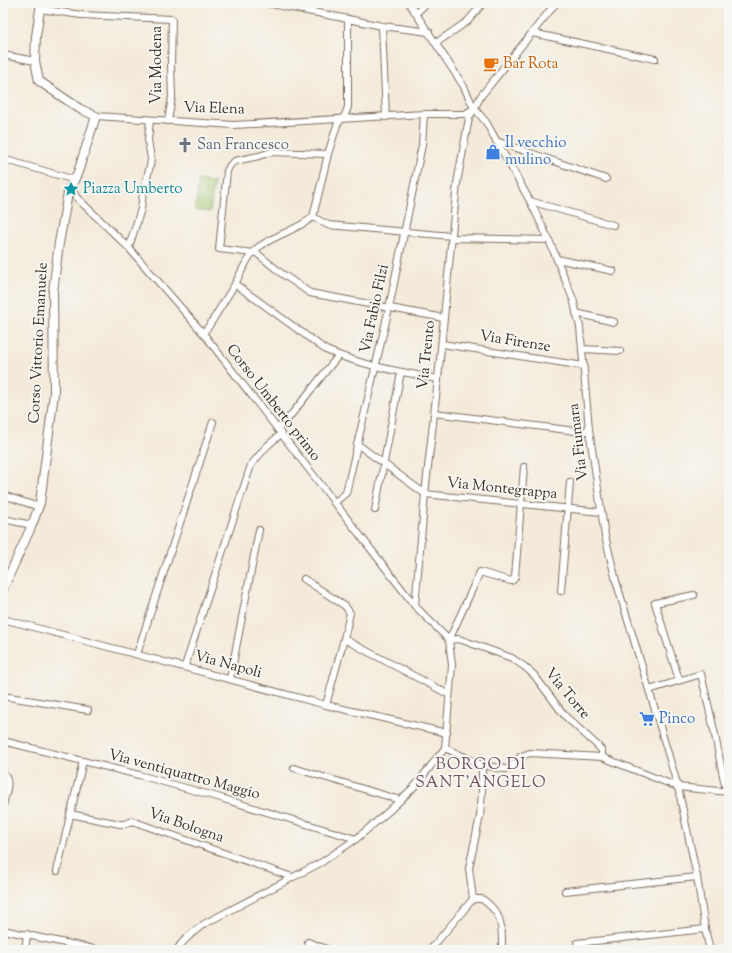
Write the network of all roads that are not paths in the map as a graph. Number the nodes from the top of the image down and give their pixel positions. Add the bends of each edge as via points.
1 (267, 3) edge
2 (409, 3) edge
3 (427, 3) edge
4 (483, 3) edge
5 (556, 3) edge
6 (41, 6) edge
7 (416, 13) junction
8 (348, 19) junction
9 (382, 26) junction
10 (429, 32) junction
11 (532, 33) junction
12 (436, 43) junction
13 (3, 55) edge
14 (655, 59) dead end
15 (35, 61) junction
16 (474, 108) junction
17 (424, 114) junction
18 (96, 116) junction
19 (386, 117) junction
20 (150, 120) junction
21 (342, 120) junction
22 (168, 121) junction
23 (496, 141) junction
24 (328, 154) junction
25 (3, 159) edge
26 (606, 179) dead end
27 (73, 184) junction
28 (530, 201) junction
29 (313, 217) junction
30 (613, 225) dead end
31 (404, 232) junction
32 (452, 237) junction
33 (549, 240) junction
34 (129, 247) junction
35 (253, 252) junction
36 (557, 258) junction
37 (613, 271) dead end
38 (235, 284) junction
39 (389, 308) junction
40 (576, 313) junction
41 (444, 318) junction
42 (614, 322) dead end
43 (202, 333) junction
44 (442, 344) junction
45 (582, 349) junction
46 (620, 351) dead end
47 (338, 356) junction
48 (376, 365) junction
49 (584, 366) junction
50 (401, 372) junction
51 (438, 379) junction
52 (434, 413) junction
53 (213, 422) dead end
54 (589, 429) junction
55 (279, 432) junction
56 (357, 444) junction
57 (384, 464) junction
58 (524, 467) dead end
59 (570, 482) dead end
60 (425, 494) junction
61 (3, 496) edge
62 (334, 503) junction
63 (521, 504) junction
64 (39, 507) junction
65 (567, 509) junction
66 (375, 510) dead end
67 (601, 512) junction
68 (3, 519) edge
69 (32, 525) junction
70 (259, 530) dead end
71 (304, 579) dead end
72 (3, 589) edge
73 (561, 591) dead end
74 (694, 595) dead end
75 (415, 606) junction
76 (3, 618) edge
77 (344, 639) junction
78 (449, 640) junction
79 (138, 654) junction
80 (185, 666) junction
81 (230, 679) junction
82 (679, 680) junction
83 (649, 690) junction
84 (448, 694) junction
85 (3, 696) edge
86 (326, 705) junction
87 (88, 710) dead end
88 (447, 733) junction
89 (3, 741) edge
90 (445, 748) junction
91 (602, 757) junction
92 (83, 761) junction
93 (482, 765) junction
94 (294, 768) dead end
95 (3, 773) edge
96 (678, 788) junction
97 (727, 792) edge
98 (400, 800) junction
99 (3, 805) edge
100 (70, 814) junction
101 (356, 839) junction
102 (57, 871) dead end
103 (292, 877) junction
104 (697, 877) junction
105 (565, 891) dead end
106 (473, 899) junction
107 (705, 929) junction
108 (3, 930) edge
109 (27, 934) junction
110 (308, 942) dead end
111 (577, 943) dead end
112 (25, 950) edge
113 (99, 950) edge
114 (177, 950) edge
115 (329, 950) edge
116 (430, 950) edge
117 (502, 950) edge
118 (710, 950) edge

1 - 8 street
2 - 7 street, Via Fiumara
3 - 7 street
4 - 12 street via 468,21
5 - 11 street, Via Trento
6 - 15 street, Via Elena
6 - 22 street, Via Modena via 81,15 172,19 172,97
7 - 10 street, Via Fiumara
8 - 9 street
8 - 21 street via 348,107
9 - 10 street
9 - 19 street
10 - 12 street, Via Fiumara
11 - 14 street
11 - 16 street, Via Trento
12 - 16 street, Via Fiumara via 463,85
13 - 15 street
15 - 18 street, Via Elena via 39,81 80,109
16 - 17 street, Via Elena via 465,114
16 - 23 street, Via Fiumara via 486,122
16 - 32 street, Via Trento via 469,118 457,183
17 - 19 street, Via Elena
17 - 31 street, Via Fabio Filzi via 422,145
18 - 20 street, Via Elena
18 - 27 street, Corso Vittorio Emanuele
19 - 21 street, Via Elena
20 - 22 street, Via Elena
20 - 34 street via 150,166 142,209
21 - 22 street, Via Elena via 234,125
21 - 24 street via 337,125
23 - 26 street
23 - 28 street, Via Fiumara
24 - 29 street
24 - 35 street via 271,152 235,161 230,165 227,171 219,249
25 - 27 street
27 - 34 street, Corso Umberto primo via 77,198
27 - 64 street, Corso Vittorio Emanuele via 64,210 55,272 54,393
28 - 30 street
28 - 33 street, Via Fiumara
29 - 31 street via 328,225
29 - 35 street
31 - 32 street
31 - 39 street, Via Fabio Filzi
32 - 33 street
32 - 41 street, Via Trento
33 - 36 street, Via Fiumara
34 - 43 street, Corso Umberto primo
35 - 38 street
35 - 39 street via 310,293
36 - 37 street
36 - 40 street, Via Fiumara
38 - 43 street
38 - 47 street
39 - 41 street
39 - 48 street, Via Fabio Filzi
40 - 42 street
40 - 45 street, Via Fiumara
41 - 44 street, Via Trento
43 - 55 street, Corso Umberto primo
44 - 49 street, Via Firenze
44 - 51 street, Via Trento
45 - 46 street
45 - 49 street, Via Fiumara
47 - 48 street
47 - 55 street
48 - 50 street
48 - 56 street, Via Fabio Filzi
49 - 54 street, Via Fiumara
50 - 51 street
50 - 57 street
51 - 52 street, Via Trento
52 - 54 street via 583,432
52 - 60 street, Via Trento
53 - 79 street
54 - 67 street, Via Fiumara
55 - 62 street, Corso Umberto primo
55 - 80 street via 251,465
56 - 57 street
56 - 62 street, Via Fabio Filzi via 346,493
57 - 60 street
57 - 66 street
58 - 63 street
59 - 65 street
60 - 63 street, Via Montegrappa
60 - 75 street, Via Trento
61 - 64 street
62 - 75 street, Corso Umberto primo
63 - 65 street, Via Montegrappa
63 - 78 street via 514,580 480,572
64 - 69 street, Corso Vittorio Emanuele
65 - 67 street, Via Montegrappa
65 - 73 street
67 - 83 street, Via Fiumara via 616,581
68 - 69 street
69 - 72 street, Corso Vittorio Emanuele
70 - 81 street
71 - 77 street via 345,606 350,613
74 - 82 street via 655,603
75 - 78 street, Corso Umberto primo
76 - 79 street, Via Napoli
77 - 84 street
77 - 86 street
78 - 84 street via 452,665
78 - 91 street, Via Torre via 459,639 512,658 525,667 565,716 598,746 602,751
79 - 80 street, Via Napoli
80 - 81 street, Via Napoli
81 - 86 street, Via Napoli
82 - 83 street
82 - 97 street via 701,674
83 - 96 street, Via Fiumara
84 - 88 street
85 - 87 street
86 - 88 street, Via Napoli
88 - 90 street
89 - 92 street, Via ventiquattro Maggio
90 - 93 street
90 - 98 street
91 - 93 street via 530,753 521,756 510,768
91 - 96 street
92 - 100 street
92 - 101 street, Via ventiquattro Maggio via 214,796
93 - 106 street via 480,816 469,868
94 - 98 street
95 - 99 street via 8,782
96 - 97 street
96 - 104 street, Via Fiumara
98 - 101 street
100 - 102 street
100 - 103 street, Via Bologna via 120,824 132,821
101 - 103 street via 322,862
103 - 114 street via 204,924 190,934
104 - 105 street
104 - 107 street, Via Fiumara
106 - 116 street
106 - 117 street via 482,899 495,910 499,920
107 - 111 street
107 - 118 street, Via Fiumara
108 - 109 street
109 - 112 street
109 - 113 street
110 - 115 street

